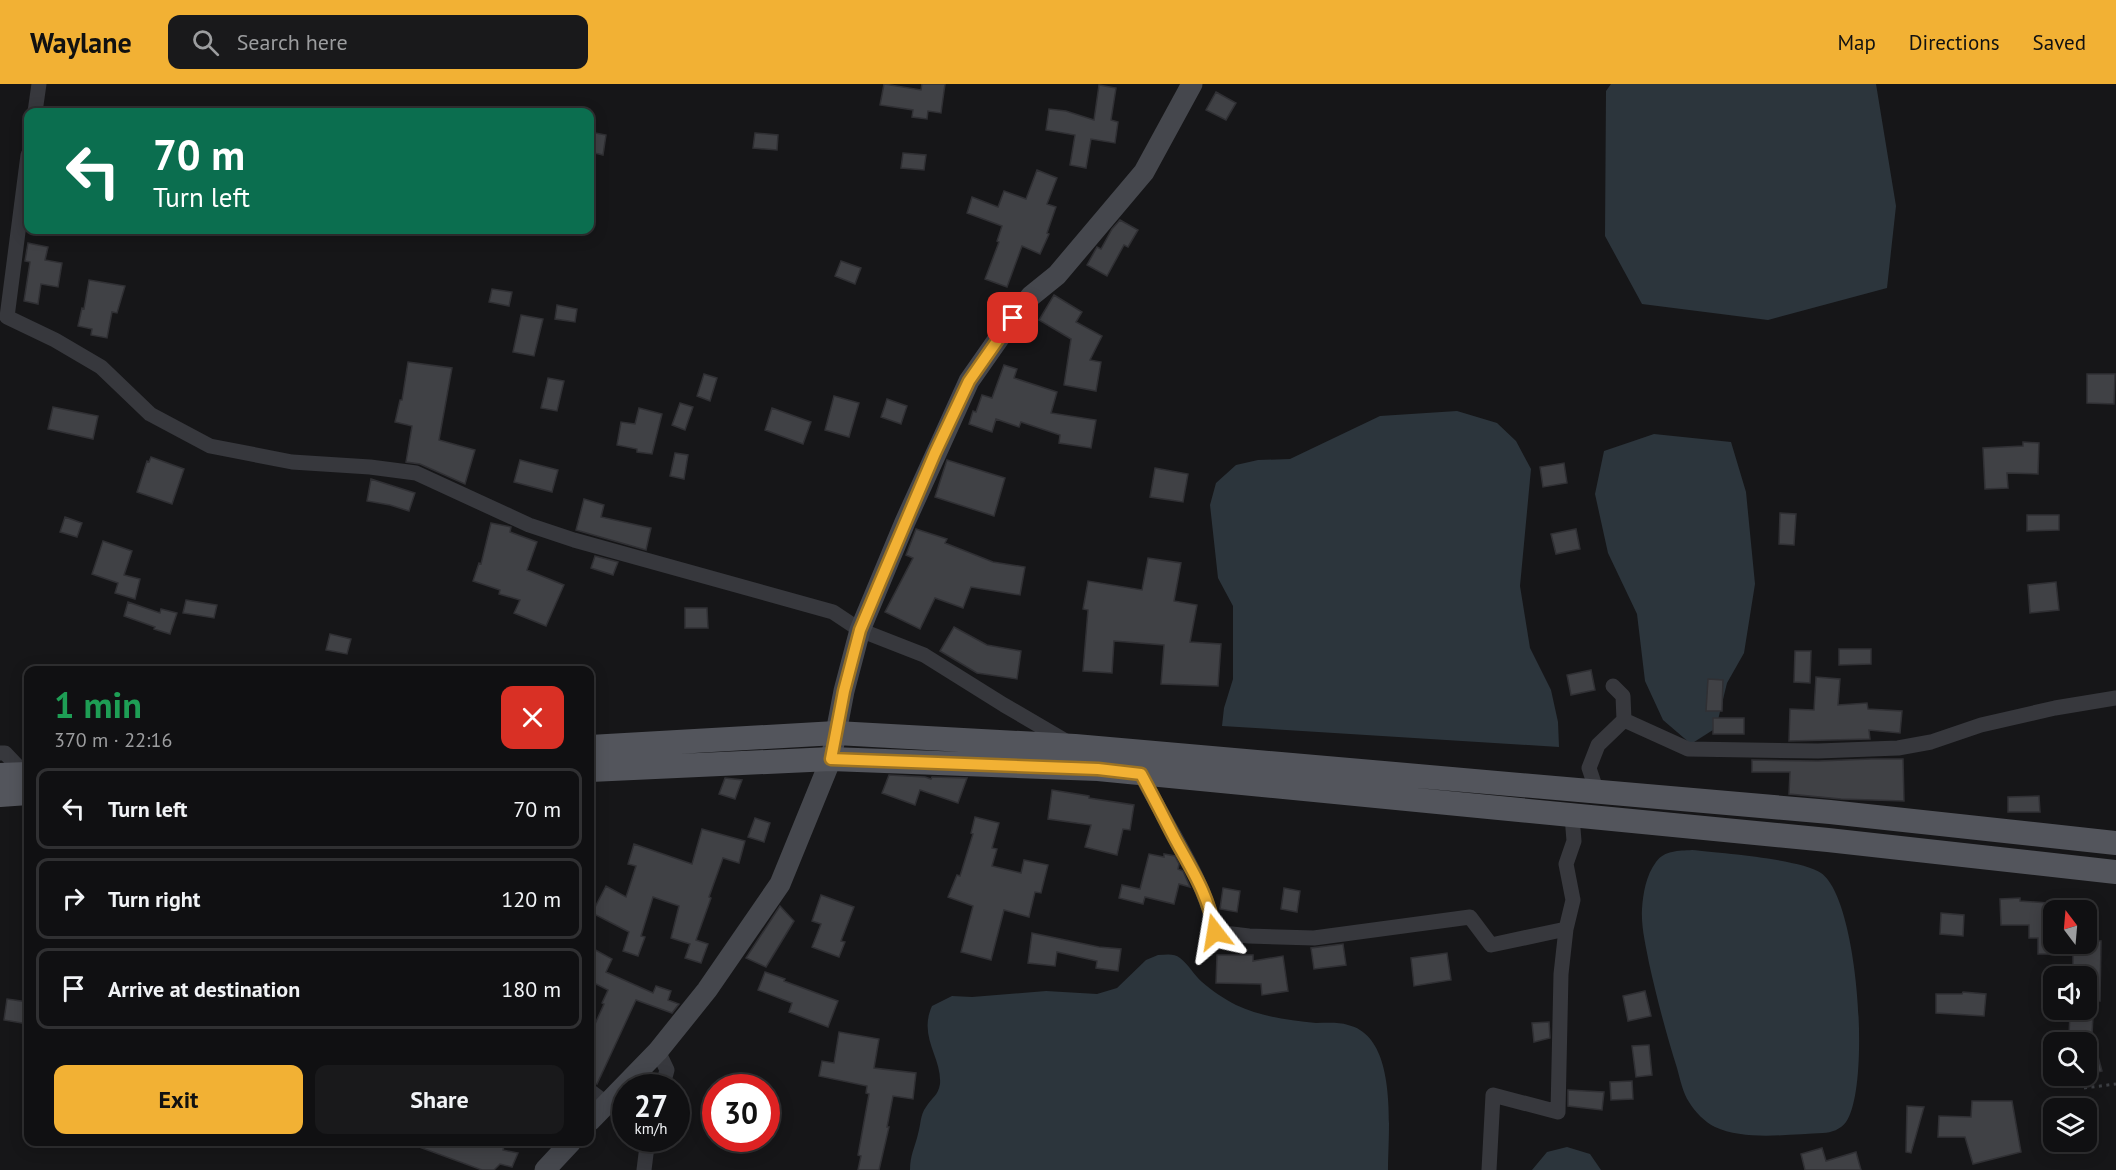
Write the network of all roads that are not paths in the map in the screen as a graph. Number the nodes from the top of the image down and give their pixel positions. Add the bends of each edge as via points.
1 (39, 84) edge
2 (1192, 84) edge
3 (35, 108) edge
4 (24, 184) edge
5 (860, 630) junction
6 (1613, 686) dead end
7 (2116, 698) edge
8 (1624, 720) junction
9 (836, 733) junction
10 (1075, 746) junction
11 (594, 747) edge
12 (0, 753) edge
13 (831, 759) junction
14 (1138, 763) junction
15 (594, 770) edge
16 (0, 775) edge
17 (24, 776) edge
18 (24, 779) edge
19 (24, 782) edge
20 (1597, 792) junction
21 (0, 795) edge
22 (1572, 816) junction
23 (2116, 843) edge
24 (2116, 872) edge
25 (1566, 929) junction
26 (658, 1051) junction
27 (666, 1074) edge
28 (598, 1097) edge
29 (567, 1146) edge
30 (646, 1152) edge
31 (545, 1170) edge
32 (644, 1170) edge
33 (1489, 1170) edge

1 - 3 street
2 - 5 main road via 1144,172 1057,275 1031,296 969,381
4 - 5 street via 6,317 101,367 150,414 210,446 292,462 416,473 529,525 833,612
5 - 9 main road
5 - 10 street via 924,655
6 - 8 street via 1623,696
7 - 8 street via 2055,708 1898,748 1688,748
8 - 20 street via 1598,745 1592,760 1589,768
9 - 10 main road
9 - 11 main road
9 - 13 main road
10 - 14 main road
12 - 17 street via 5,753
13 - 14 main road via 1098,769
13 - 15 main road
13 - 26 main road via 780,884
14 - 20 main road via 1515,783
14 - 22 main road
14 - 25 street via 1196,874 1215,932 1314,938 1470,917 1491,945
16 - 18 main road
19 - 21 main road
20 - 23 main road
22 - 24 main road
22 - 25 street via 1574,841 1566,864 1573,900
25 - 33 street via 1561,974 1558,1112 1493,1095
26 - 27 street
26 - 28 main road
29 - 31 main road
30 - 32 street

